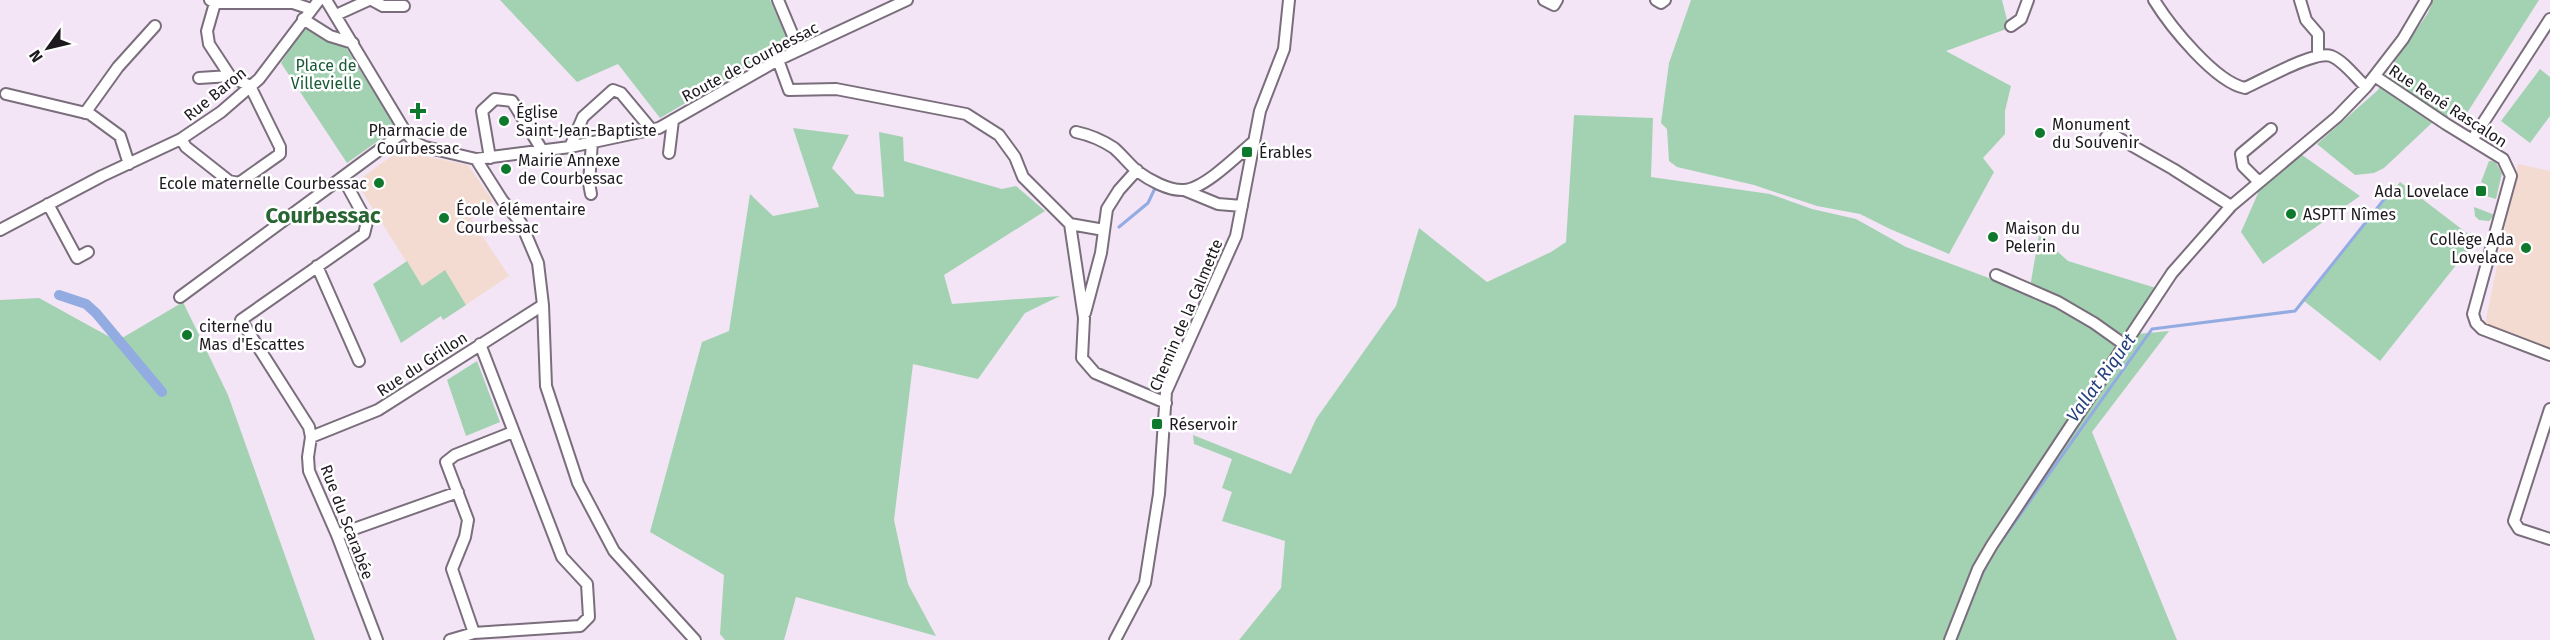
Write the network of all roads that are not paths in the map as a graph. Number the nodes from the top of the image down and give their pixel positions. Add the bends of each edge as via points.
1 (326, 0) edge
2 (370, 0) edge
3 (778, 0) edge
4 (907, 0) edge
5 (1289, 0) edge
6 (1656, 0) edge
7 (1665, 0) edge
8 (2028, 0) edge
9 (2154, 0) edge
10 (2300, 0) edge
11 (2426, 0) edge
12 (216, 2) edge
13 (315, 4) edge
14 (404, 6) dead end
15 (336, 15) junction
16 (303, 19) junction
17 (2550, 19) edge
18 (155, 26) dead end
19 (2011, 27) dead end
20 (2546, 37) edge
21 (353, 43) junction
22 (799, 50) junction
23 (2319, 55) junction
24 (778, 60) junction
25 (230, 76) junction
26 (2376, 77) junction
27 (199, 78) dead end
28 (250, 86) junction
29 (2366, 87) junction
30 (6, 94) dead end
31 (85, 113) junction
32 (673, 120) junction
33 (651, 129) junction
34 (405, 131) junction
35 (1076, 132) dead end
36 (2269, 135) dead end
37 (2111, 136) dead end
38 (181, 139) junction
39 (2472, 140) junction
40 (592, 142) junction
41 (1252, 143) junction
42 (570, 147) junction
43 (542, 150) junction
44 (669, 153) dead end
45 (490, 158) junction
46 (476, 159) junction
47 (129, 164) junction
48 (1137, 170) junction
49 (343, 178) junction
50 (2259, 182) junction
51 (1184, 190) junction
52 (591, 195) dead end
53 (48, 204) junction
54 (1242, 206) junction
55 (2231, 206) junction
56 (1070, 224) junction
57 (0, 230) edge
58 (1104, 230) junction
59 (88, 252) dead end
60 (317, 266) junction
61 (1996, 275) dead end
62 (180, 297) dead end
63 (543, 305) junction
64 (1084, 318) junction
65 (480, 344) junction
66 (2125, 345) junction
67 (2550, 355) edge
68 (359, 361) dead end
69 (1166, 403) junction
70 (2550, 409) edge
71 (513, 432) junction
72 (311, 437) junction
73 (458, 492) junction
74 (337, 535) junction
75 (2550, 539) edge
76 (474, 633) junction
77 (377, 640) edge
78 (450, 640) edge
79 (695, 640) edge
80 (1115, 640) edge
81 (1950, 640) edge

1 - 15 street, Route de Courbessac
2 - 14 street via 382,6
2 - 15 street
3 - 22 street
4 - 22 street, Route de Courbessac
5 - 41 street, Chemin de la Calmette via 1284,49
6 - 7 street
8 - 19 street via 2021,19
9 - 23 street via 2188,44 2237,86 2245,88
10 - 23 street via 2306,20 2318,34
11 - 26 street
12 - 13 street
12 - 25 street via 207,31 209,44
13 - 16 street, Rue Baron
15 - 21 street, Route de Courbessac
16 - 21 street via 330,36
16 - 28 street, Rue Baron
17 - 20 street
18 - 31 street via 118,67
20 - 39 street
21 - 34 street, Route de Courbessac
22 - 24 street, Route de Courbessac
23 - 29 street via 2331,55
24 - 32 street, Route de Courbessac
24 - 56 street via 789,90 836,88 966,114 999,135 1023,177
25 - 27 street
25 - 28 street
26 - 29 street
26 - 39 street, Rue René Rascalon
28 - 38 street, Rue Baron
28 - 38 street via 280,154 238,183 229,181
29 - 50 street via 2337,117
30 - 31 street
31 - 47 street via 120,136
32 - 33 street, Route de Courbessac
32 - 44 street
33 - 40 street, Route de Courbessac
33 - 42 street via 621,93 613,90 583,117
34 - 46 street, Route de Courbessac via 425,147
34 - 49 street
35 - 48 street via 1096,137
36 - 50 street via 2241,154 2243,166
37 - 55 street
38 - 47 street, Rue Baron
39 - 67 street, Rue René Rascalon via 2503,159 2511,176 2473,314 2476,323 2482,329
40 - 42 street, Route de Courbessac
40 - 52 street via 588,183
41 - 51 street via 1224,167
41 - 54 street, Chemin de la Calmette
42 - 43 street, Route de Courbessac
43 - 45 street, Route de Courbessac
43 - 45 street via 512,101 495,99 482,111
45 - 46 street, Route de Courbessac
46 - 63 street via 527,234 538,263
47 - 53 street, Rue Baron
48 - 51 street via 1161,185
48 - 58 street via 1107,209
49 - 60 street, Rue du Scarabée via 367,228
49 - 62 street
50 - 55 street
51 - 54 street via 1218,204
53 - 57 street, Rue Baron
53 - 59 street via 77,258
54 - 69 street, Chemin de la Calmette via 1236,236 1166,392
55 - 66 street via 2172,273
56 - 58 street
56 - 64 street
58 - 64 street
60 - 68 street
60 - 72 street, Rue du Scarabée via 241,320 309,426
61 - 66 street via 2058,302
63 - 65 street, Rue du Grillon
63 - 79 street via 546,386 578,483 614,551
64 - 69 street via 1082,358 1095,373
65 - 71 street
65 - 72 street, Rue du Grillon via 378,410
66 - 81 street via 1992,544
69 - 80 street, Chemin de la Calmette via 1159,494 1144,583
70 - 75 street via 2514,522 2519,529
71 - 73 street via 454,455 446,462
71 - 76 street via 562,557 587,584 589,617 580,626
72 - 74 street, Rue du Scarabée via 309,471
73 - 74 street
73 - 76 street via 468,520 452,569
74 - 77 street, Rue du Scarabée
76 - 78 street

